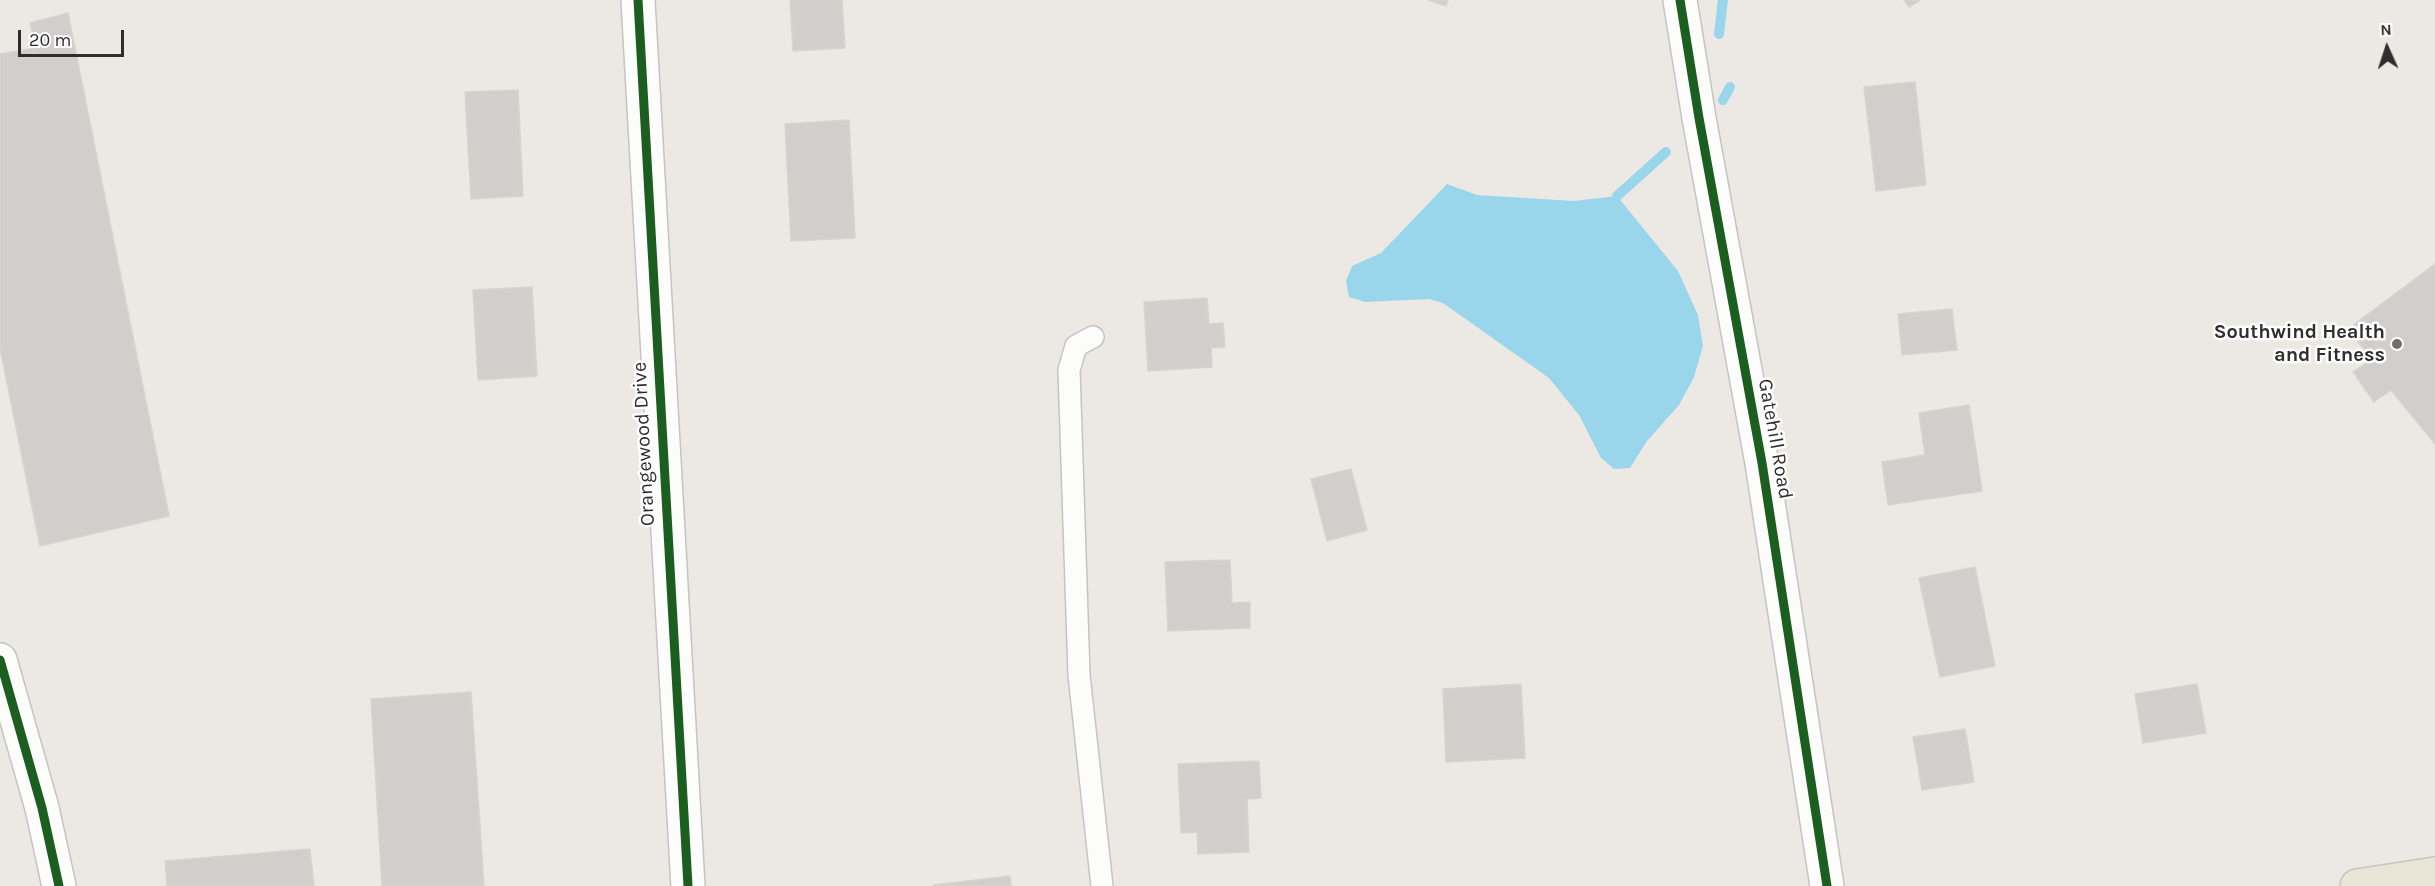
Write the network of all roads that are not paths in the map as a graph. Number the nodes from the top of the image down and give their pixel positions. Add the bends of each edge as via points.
1 (638, 0) edge
2 (1680, 0) edge
3 (1093, 337) dead end
4 (0, 660) edge
5 (2435, 874) edge
6 (59, 886) edge
7 (688, 886) edge
8 (1102, 886) edge
9 (1827, 886) edge
10 (2357, 886) edge

1 - 7 street, Orangewood Drive
2 - 9 street, Gatehill Road via 1762,463
3 - 8 lane via 1076,346 1069,370 1079,675
4 - 6 street via 42,808
5 - 10 main road

